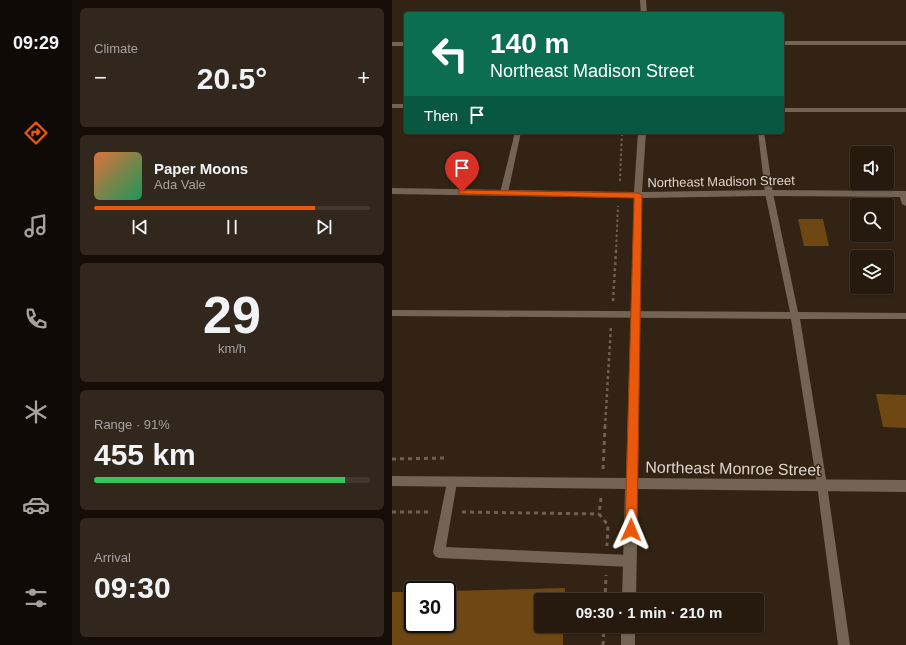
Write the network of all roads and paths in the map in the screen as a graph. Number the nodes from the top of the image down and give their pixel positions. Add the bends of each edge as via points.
1 (784, 43) edge
2 (906, 43) edge
3 (392, 44) edge
4 (404, 44) edge
5 (392, 106) edge
6 (404, 106) edge
7 (784, 110) edge
8 (906, 110) edge
9 (518, 134) edge
10 (622, 134) edge
11 (642, 134) edge
12 (761, 134) edge
13 (392, 191) edge
14 (504, 193) junction
15 (769, 194) junction
16 (904, 194) edge
17 (619, 195) junction
18 (638, 195) junction
19 (906, 204) edge
20 (392, 313) edge
21 (612, 314) junction
22 (636, 315) junction
23 (906, 316) edge
24 (795, 317) junction
25 (446, 458) dead end
26 (392, 459) edge
27 (392, 481) edge
28 (452, 482) junction
29 (602, 483) junction
30 (632, 483) junction
31 (822, 485) junction
32 (906, 486) edge
33 (392, 512) edge
34 (446, 512) junction
35 (599, 514) junction
36 (607, 560) junction
37 (630, 561) junction
38 (605, 593) edge
39 (629, 593) edge
40 (604, 633) edge
41 (628, 633) edge
42 (603, 645) edge
43 (628, 645) edge
44 (844, 645) edge

1 - 2 street
3 - 4 street
5 - 6 lane
7 - 8 lane
9 - 14 lane
10 - 17 path
11 - 18 street
12 - 15 lane
13 - 14 street, Northeast Madison Street
14 - 17 street, Northeast Madison Street
15 - 16 street, Northeast Madison Street
15 - 18 street, Northeast Madison Street
15 - 24 lane
16 - 19 lane
17 - 18 street, Northeast Madison Street
17 - 21 path
18 - 22 street
20 - 21 lane
21 - 22 lane
21 - 29 path
22 - 24 lane
22 - 30 street
23 - 24 lane
24 - 31 lane
25 - 26 path
27 - 28 street, Northeast Monroe Street
28 - 29 street, Northeast Monroe Street
28 - 34 lane
29 - 30 street, Northeast Monroe Street
29 - 35 path
30 - 31 street, Northeast Monroe Street
30 - 37 street
31 - 32 street, Northeast Monroe Street
31 - 44 lane
33 - 34 path
34 - 35 path
34 - 36 lane via 439,552
35 - 36 path via 608,525
36 - 37 lane
36 - 38 path
37 - 39 street
40 - 42 path
41 - 43 street

